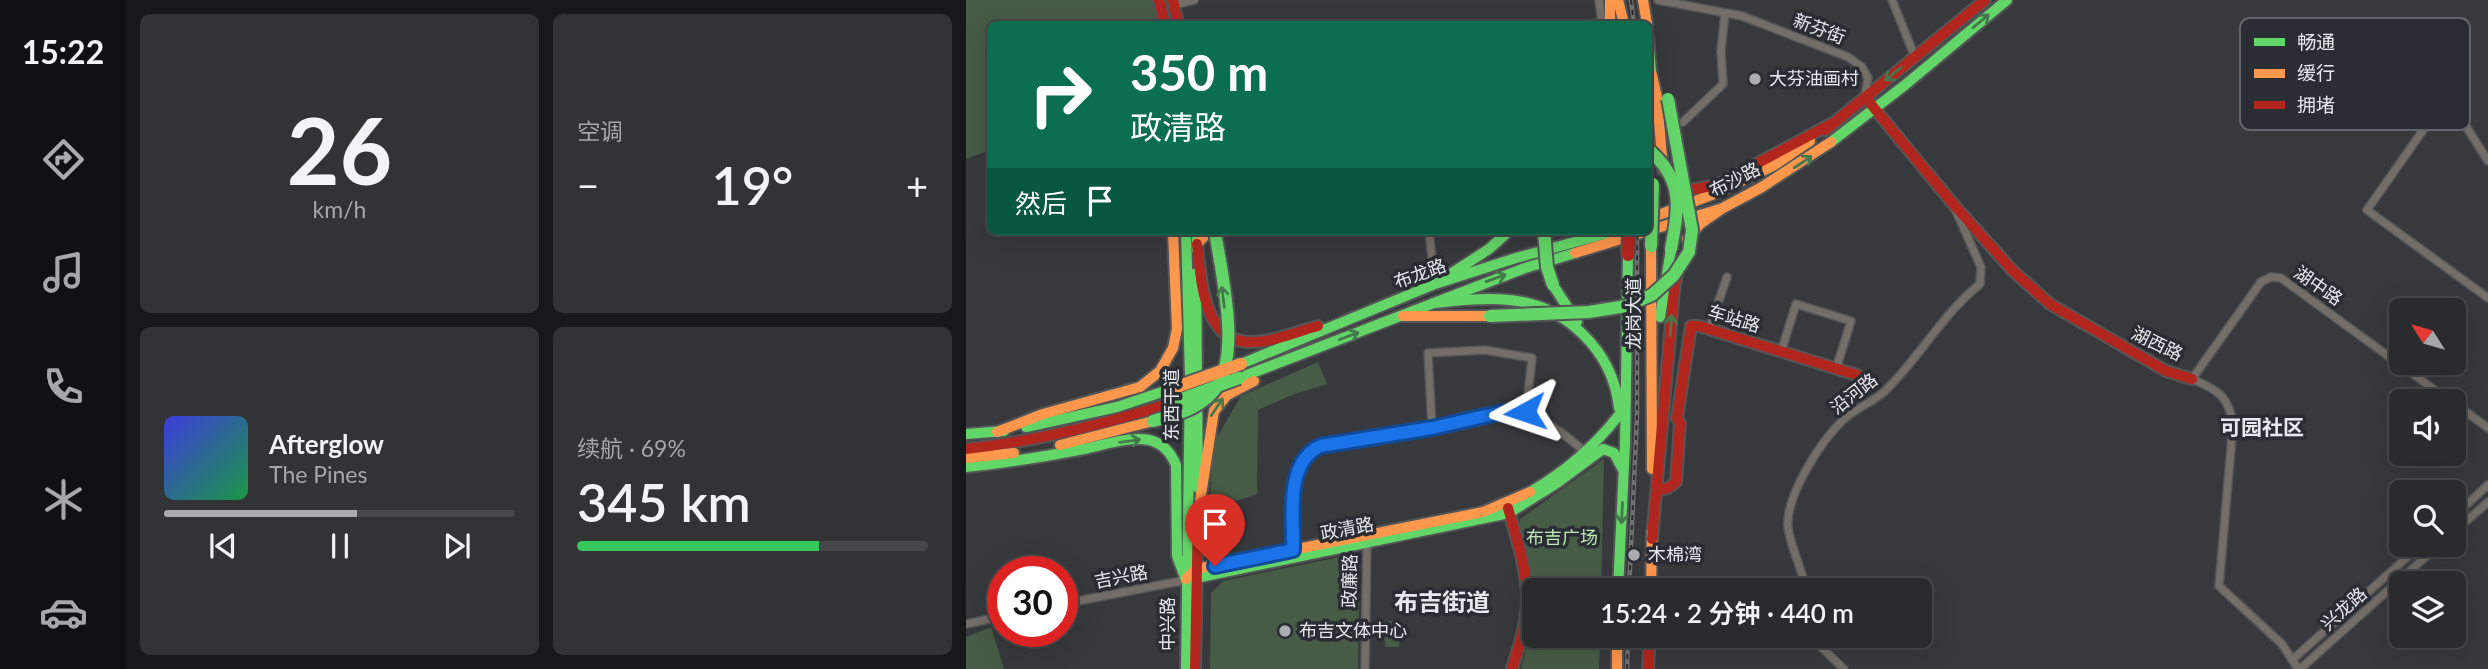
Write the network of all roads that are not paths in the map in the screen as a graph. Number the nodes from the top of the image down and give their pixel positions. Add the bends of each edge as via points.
1 (1160, 0) edge
2 (1194, 0) edge
3 (1599, 0) edge
4 (1609, 0) edge
5 (1618, 0) edge
6 (1643, 0) edge
7 (1658, 0) edge
8 (1892, 0) edge
9 (1984, 0) edge
10 (2007, 0) edge
11 (1173, 2) edge
12 (1726, 13) junction
13 (1164, 21) edge
14 (1177, 21) edge
15 (1606, 21) edge
16 (1607, 21) edge
17 (1623, 21) edge
18 (1647, 21) edge
19 (1652, 40) edge
20 (1915, 57) junction
21 (1652, 75) joint
22 (1865, 97) junction
23 (1874, 108) junction
24 (1684, 122) dead end
25 (1831, 124) junction
26 (2423, 130) edge
27 (2468, 130) edge
28 (1652, 153) edge
29 (2488, 161) edge
30 (1954, 205) junction
31 (1723, 208) junction
32 (1652, 215) edge
33 (1652, 217) edge
34 (1652, 230) edge
35 (1172, 235) edge
36 (1186, 235) edge
37 (1215, 235) edge
38 (1429, 235) edge
39 (1504, 235) edge
40 (1544, 235) edge
41 (1601, 235) edge
42 (1629, 235) edge
43 (1634, 235) edge
44 (1651, 235) edge
45 (1197, 238) edge
46 (1727, 277) dead end
47 (1435, 284) junction
48 (2488, 299) edge
49 (1433, 303) junction
50 (1403, 316) junction
51 (1356, 318) junction
52 (1709, 329) junction
53 (1587, 335) junction
54 (1323, 347) junction
55 (1781, 352) junction
56 (1836, 369) junction
57 (1857, 375) dead end
58 (2192, 379) junction
59 (2434, 389) edge
60 (1173, 396) junction
61 (1525, 412) junction
62 (2466, 412) edge
63 (1619, 415) junction
64 (1432, 428) junction
65 (2488, 428) edge
66 (998, 432) junction
67 (966, 434) edge
68 (1625, 445) junction
69 (966, 449) edge
70 (1588, 455) junction
71 (966, 458) edge
72 (966, 467) edge
73 (1624, 471) junction
74 (2488, 485) edge
75 (1658, 490) junction
76 (2488, 502) edge
77 (2466, 505) edge
78 (1504, 510) junction
79 (2466, 522) edge
80 (1197, 526) junction
81 (1367, 539) junction
82 (1652, 539) junction
83 (1293, 550) junction
84 (2407, 557) edge
85 (2425, 557) edge
86 (1234, 562) junction
87 (1193, 576) junction
88 (1619, 578) edge
89 (1651, 578) edge
90 (1804, 578) edge
91 (1078, 601) edge
92 (987, 619) edge
93 (966, 624) edge
94 (1617, 648) edge
95 (1649, 648) edge
96 (1822, 648) edge
97 (2291, 660) junction
98 (1186, 669) edge
99 (1195, 669) edge
100 (1365, 669) edge
101 (1505, 669) edge
102 (1512, 669) edge
103 (1617, 669) edge
104 (1648, 669) edge
105 (1844, 669) edge
106 (2299, 669) edge

1 - 13 main road
2 - 11 street
3 - 15 street
4 - 16 main road
5 - 17 main road
6 - 18 main road
7 - 12 street, 新芬街
8 - 20 street
9 - 20 main road, 布沙路
23 -> 10 main road, 布沙路
11 - 14 main road
12 - 22 street, 新芬街 via 1848,57 1868,78
12 - 24 street via 1723,84
19 - 50 main road, bridge via 1691,213 1691,246 1670,280 1640,302 1609,310
20 -> 22 main road, 布沙路
21 - 25 main road via 1663,169 1676,187 1685,191 1698,191 1747,171
21 - 32 main road, 龙岗大道, bridge
22 - 23 main road, 湖西路
22 - 25 main road, 布沙路
23 - 30 main road, 湖西路
31 -> 23 main road, 布沙路 via 1810,158
25 - 33 main road, 布沙路 via 1773,166
26 - 48 street via 2367,210
27 - 29 street
28 - 75 main road, bridge via 1670,169 1676,182 1678,215 1661,299 1658,340
30 - 58 main road, 湖西路 via 2013,271 2050,303 2166,371
30 - 90 street, 沿河路 via 1981,267 1980,284 1958,303 1885,392 1844,419 1813,460 1792,499 1788,524
34 -> 31 main road, 布沙路
75 -> 31 main road via 1679,260 1686,239
35 - 66 main road via 1177,321 1173,348 1149,382
36 - 87 main road, 东西干道 via 1189,554
71 -> 37 main road, bridge via 1072,443 1183,412 1202,402 1225,371 1227,335
38 - 47 street
39 - 47 main road
40 - 53 main road, bridge via 1553,285
41 - 47 main road, 布龙路
42 - 68 main road, 龙岗大道, bridge
49 -> 43 main road, 布沙路 via 1525,268
44 - 82 main road, 龙岗大道, bridge
45 - 51 main road via 1208,312 1222,332 1235,339 1251,342
45 - 80 main road, 东西干道
46 - 52 street
47 - 51 main road, 布龙路
49 - 50 main road, 布龙路
49 - 53 main road via 1500,300 1534,304
54 -> 50 main road, 布龙路
51 - 60 main road, 布龙路, bridge
52 - 55 main road, 车站路
52 - 75 main road, 车站路 via 1694,325 1690,329 1677,418 1676,482
53 - 63 main road via 1607,364
54 - 60 main road, 布龙路, bridge via 1240,378
80 -> 54 main road via 1208,428 1216,406 1235,388 1275,374
55 - 56 main road, 车站路
55 - 56 street via 1796,304 1850,321
56 - 57 main road, 车站路
58 - 59 street, 湖中路 via 2261,282 2270,277 2281,278
58 - 97 street, 湖西路 via 2224,397 2231,409 2219,586 2282,644
60 - 66 main road
60 - 69 main road via 1116,421 1058,436
61 - 64 street via 1503,412
61 - 64 street via 1532,358 1485,350 1428,353
61 - 70 street
62 - 65 street, 湖中路
63 - 68 main road
63 - 70 main road, 政清路
64 - 83 street via 1326,444 1309,453 1295,483
66 - 67 main road
68 - 73 main road, 龙岗大道
70 - 73 main road via 1609,449
70 - 78 main road, 政清路
72 -> 87 main road via 1132,440 1158,443 1176,465 1177,556
73 -> 88 main road, 龙岗大道
74 - 77 street
75 - 82 main road
76 - 79 street
78 - 81 main road, 政清路
78 - 101 main road via 1520,599
78 - 102 main road via 1519,550 1527,599
80 - 86 main road via 1200,540 1210,551
80 - 87 main road, 东西干道
81 - 83 main road, 政清路
81 - 87 main road, 政清路
81 - 100 street, 政廉路
82 - 89 main road, 龙岗大道
83 - 86 main road, 政清路
84 - 97 street, 兴龙路
85 - 106 street, 兴龙路
86 - 87 main road, 政清路
87 - 91 street, 吉兴路
87 - 98 main road, 中兴路
87 - 99 main road, 中兴路
92 - 93 street
94 - 103 main road
95 - 104 main road
96 - 105 street
97 - 106 street, 湖西路

